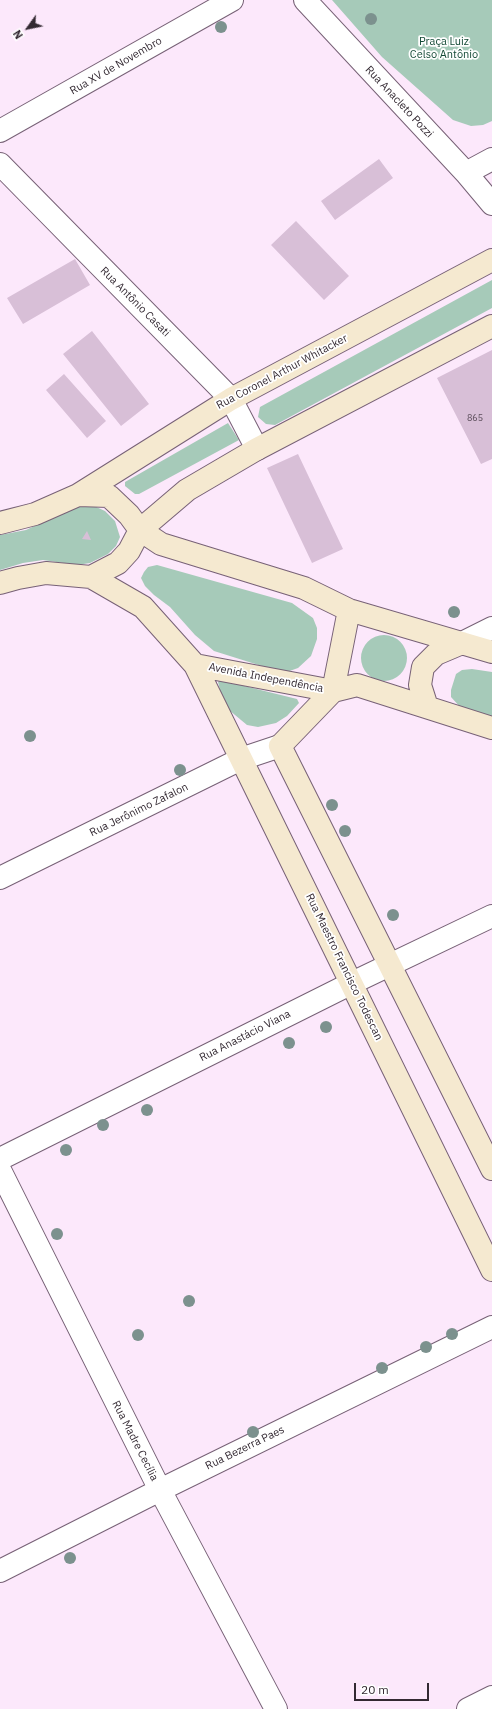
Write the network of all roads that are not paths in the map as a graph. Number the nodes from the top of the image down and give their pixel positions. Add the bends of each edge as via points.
1 (232, 0) edge
2 (305, 0) edge
3 (0, 131) edge
4 (492, 159) edge
5 (0, 164) edge
6 (466, 173) junction
7 (492, 204) edge
8 (492, 260) edge
9 (492, 326) edge
10 (231, 399) junction
11 (257, 449) junction
12 (78, 495) junction
13 (0, 523) edge
14 (140, 530) junction
15 (91, 576) junction
16 (0, 583) edge
17 (349, 610) junction
18 (492, 628) edge
19 (462, 643) junction
20 (492, 652) edge
21 (195, 665) junction
22 (333, 691) junction
23 (427, 707) junction
24 (492, 728) edge
25 (280, 746) junction
26 (241, 759) junction
27 (0, 878) edge
28 (492, 916) edge
29 (389, 964) junction
30 (352, 983) junction
31 (0, 1159) edge
32 (492, 1169) edge
33 (0, 1170) edge
34 (492, 1270) edge
35 (492, 1327) edge
36 (160, 1490) junction
37 (0, 1571) edge
38 (492, 1697) edge
39 (276, 1709) edge
40 (468, 1709) edge

1 - 3 street, Rua XV de Novembro
2 - 6 street, Rua Anacleto Pozzi
4 - 6 street
5 - 10 street, Rua Antônio Casati
6 - 7 street, Rua Anacleto Pozzi
8 - 10 main road, Rua Coronel Arthur Whitacker
9 - 11 main road
10 - 11 street, Rua Antônio Casati
10 - 12 main road, Rua Coronel Arthur Whitacker
11 - 14 main road via 187,490
12 - 13 main road, Rua Coronel Arthur Whitacker via 35,514
12 - 14 main road via 109,496
14 - 15 main road via 129,551 118,563
14 - 17 main road via 161,544 304,588
15 - 16 main road via 46,573
15 - 21 main road, Avenida Independência via 143,607
17 - 19 main road
17 - 22 main road
18 - 19 street
19 - 20 main road
19 - 23 main road via 436,654 423,667 420,685
21 - 22 main road, Avenida Independência
21 - 26 main road, Rua Maestro Francisco Todescan
22 - 23 main road, Avenida Independência via 357,686
22 - 25 main road
23 - 24 main road, Avenida Independência
25 - 26 street, Rua Jerônimo Zafalon
25 - 29 main road
26 - 27 street, Rua Jerônimo Zafalon
26 - 30 main road, Rua Maestro Francisco Todescan
28 - 29 street, Rua Anastácio Viana
29 - 30 street, Rua Anastácio Viana
29 - 32 main road
30 - 31 street, Rua Anastácio Viana
30 - 34 main road, Rua Maestro Francisco Todescan
33 - 36 street, Rua Madre Cecília
35 - 36 street, Rua Bezerra Paes
36 - 37 street, Rua Bezerra Paes
36 - 39 street, Rua Madre Cecília
38 - 40 street

